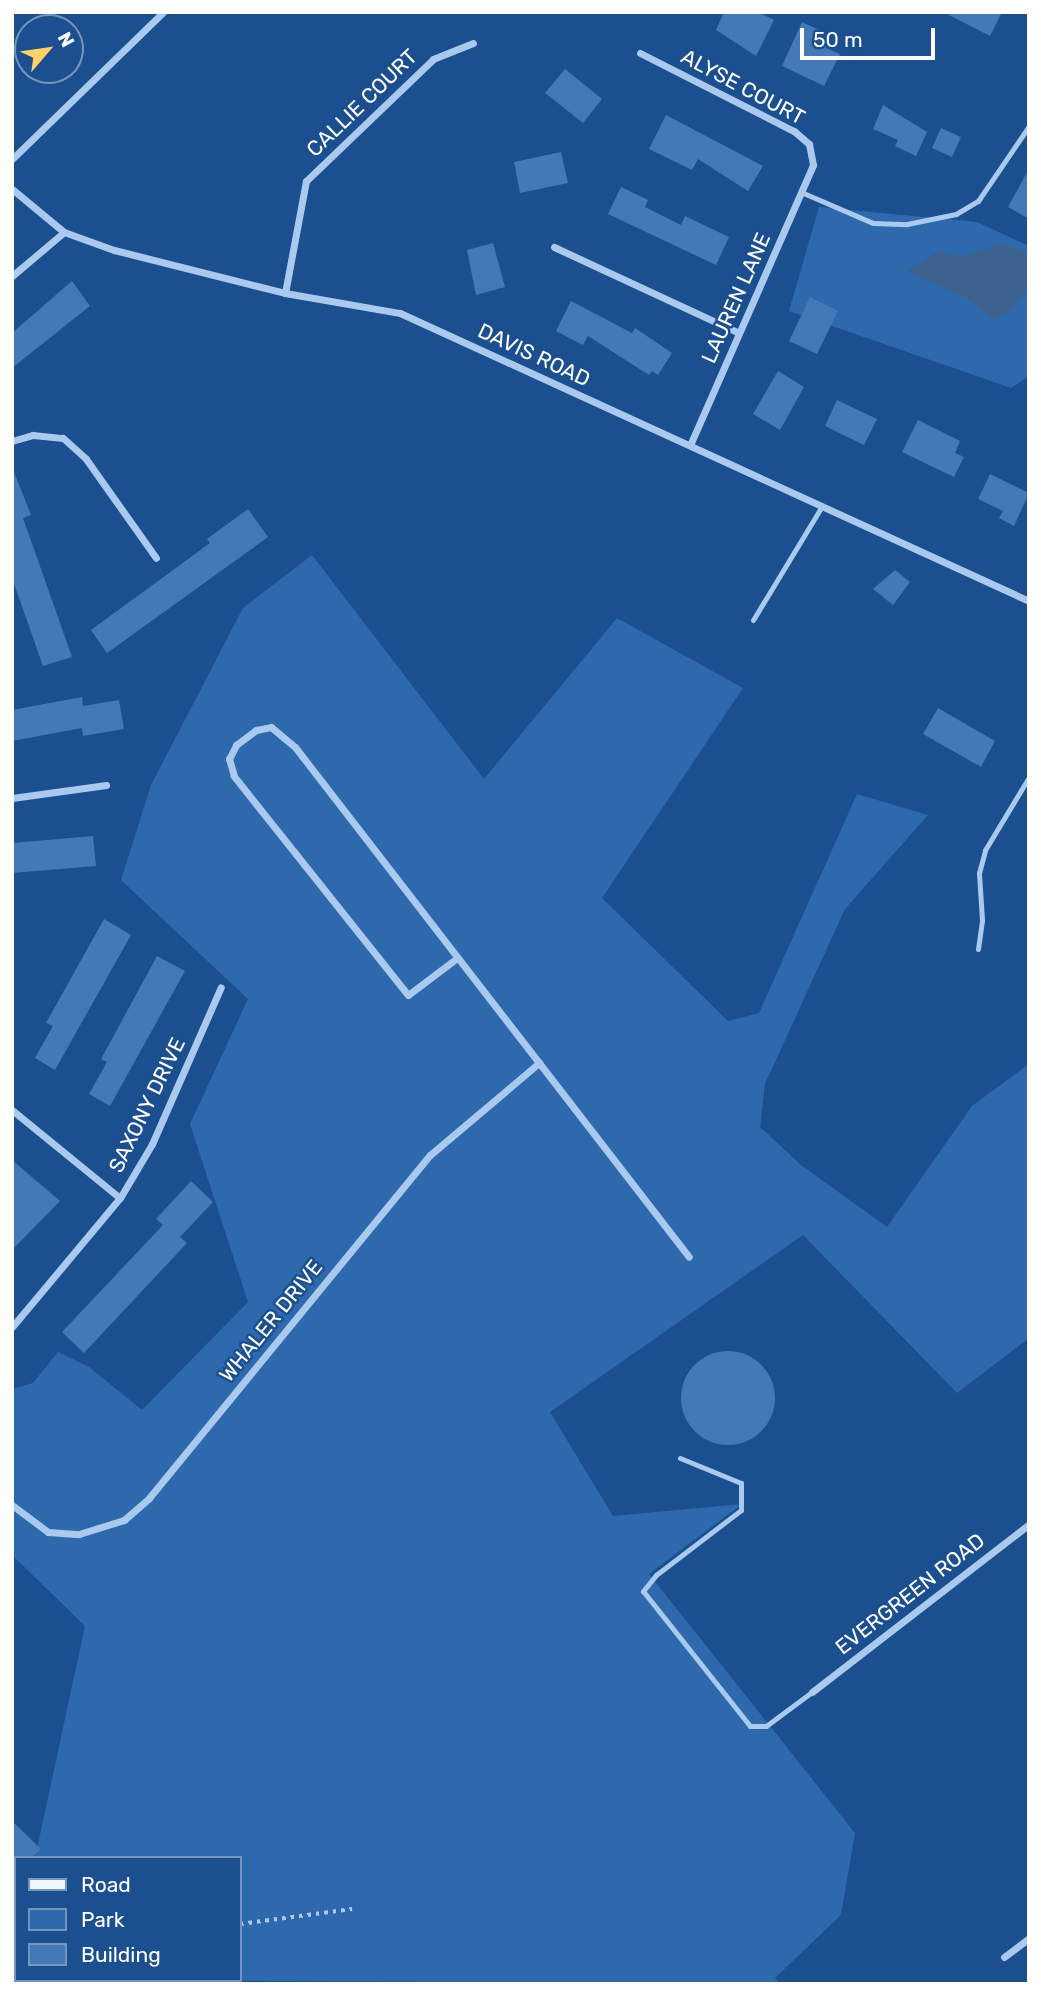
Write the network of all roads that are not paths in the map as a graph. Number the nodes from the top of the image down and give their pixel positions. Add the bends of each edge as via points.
1 (163, 12) edge
2 (473, 43) dead end
3 (640, 53) dead end
4 (1029, 126) edge
5 (12, 159) edge
6 (813, 165) joint
7 (12, 189) edge
8 (801, 192) junction
9 (64, 232) junction
10 (554, 247) dead end
11 (12, 276) edge
12 (285, 293) junction
13 (739, 333) junction
14 (12, 441) edge
15 (690, 444) junction
16 (822, 505) junction
17 (156, 558) dead end
18 (1029, 601) edge
19 (753, 620) dead end
20 (1029, 777) edge
21 (106, 785) dead end
22 (12, 798) edge
23 (978, 949) dead end
24 (457, 958) junction
25 (221, 987) dead end
26 (539, 1063) junction
27 (12, 1110) edge
28 (120, 1198) junction
29 (689, 1257) dead end
30 (12, 1327) edge
31 (680, 1458) dead end
32 (12, 1505) edge
33 (1029, 1524) edge
34 (812, 1692) joint
35 (1029, 1938) edge
36 (1004, 1957) dead end

1 - 5 street
2 - 12 street, CALLIE COURT via 433,59 306,181
3 - 6 street, ALYSE COURT via 794,131 809,144
4 - 8 lane via 978,201 956,214 907,224 873,223
6 - 8 street, LAUREN LANE
7 - 9 street, DAVIS ROAD
8 - 13 street, LAUREN LANE
9 - 11 street
9 - 12 street, DAVIS ROAD via 114,250
10 - 13 street
12 - 15 street, DAVIS ROAD via 400,313
13 - 15 street, LAUREN LANE
14 - 17 street via 33,435 63,438 86,459
15 - 16 street, DAVIS ROAD
16 - 18 street, DAVIS ROAD
16 - 19 lane
20 - 23 lane via 985,850 979,873 982,920
21 - 22 street
24 - 24 street via 295,747 271,727 256,730 236,745 229,758 234,776 408,995
24 - 26 street
25 - 28 street, SAXONY DRIVE via 152,1144
26 - 29 street
26 - 32 street, WHALER DRIVE via 429,1155 149,1498 124,1521 79,1534 48,1532
27 - 28 street
28 - 30 street, SAXONY DRIVE
31 - 34 lane via 741,1483 741,1510 656,1575 643,1591 750,1727 766,1726
33 - 34 street, EVERGREEN ROAD
35 - 36 street

